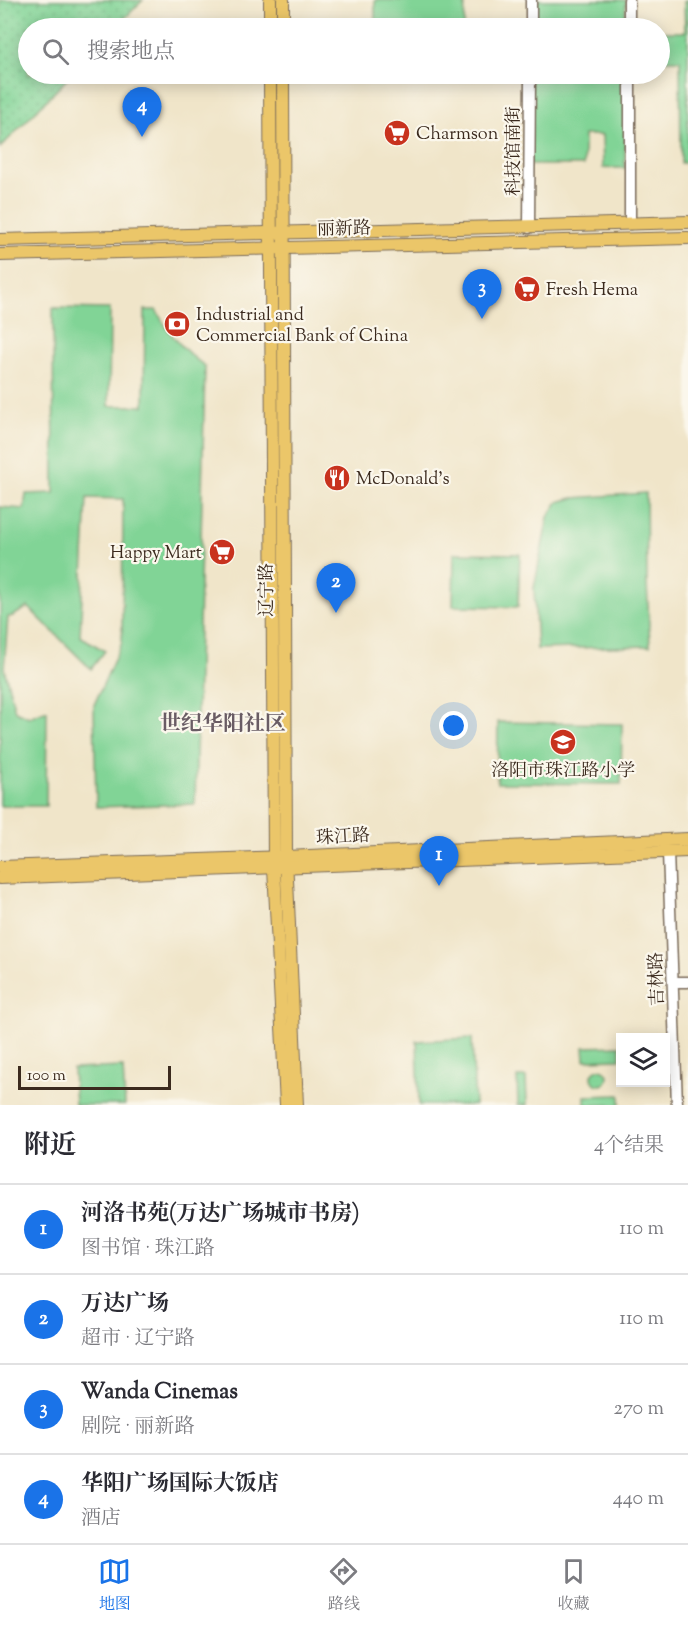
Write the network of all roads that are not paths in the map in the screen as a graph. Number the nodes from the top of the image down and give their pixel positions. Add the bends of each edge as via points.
1 (270, 0) edge
2 (283, 0) edge
3 (531, 0) edge
4 (629, 0) edge
5 (270, 18) edge
6 (283, 18) edge
7 (531, 18) edge
8 (630, 18) edge
9 (270, 84) edge
10 (283, 84) edge
11 (530, 84) edge
12 (630, 84) edge
13 (688, 222) edge
14 (630, 224) junction
15 (529, 228) junction
16 (277, 232) junction
17 (688, 238) edge
18 (0, 240) edge
19 (277, 248) junction
20 (0, 255) edge
21 (688, 839) edge
22 (688, 851) edge
23 (668, 852) junction
24 (280, 863) junction
25 (0, 867) edge
26 (0, 878) edge
27 (673, 982) junction
28 (688, 982) edge
29 (688, 1104) edge
30 (286, 1105) edge
31 (297, 1105) edge
32 (677, 1105) edge

1 - 5 main road
2 - 6 main road
3 - 7 street
4 - 8 street
9 - 16 main road, 辽宁路
10 - 16 main road, 辽宁路
11 - 15 street, 科技馆南街
12 - 14 street
13 - 14 main road, 丽新路
14 - 15 main road, 丽新路
15 - 16 main road, 丽新路
16 - 18 main road, 丽新路
16 - 19 main road, 辽宁路
17 - 19 main road, 丽新路
19 - 20 main road, 丽新路
19 - 24 main road, 辽宁路
21 - 24 main road, 珠江路
22 - 23 main road, 珠江路
23 - 24 main road, 珠江路
23 - 27 street, 吉林路
24 - 25 main road, 珠江路
24 - 26 main road, 珠江路
24 - 30 main road, 辽宁路
24 - 31 main road, 辽宁路
27 - 28 street
27 - 32 street, 吉林路
29 - 32 street

